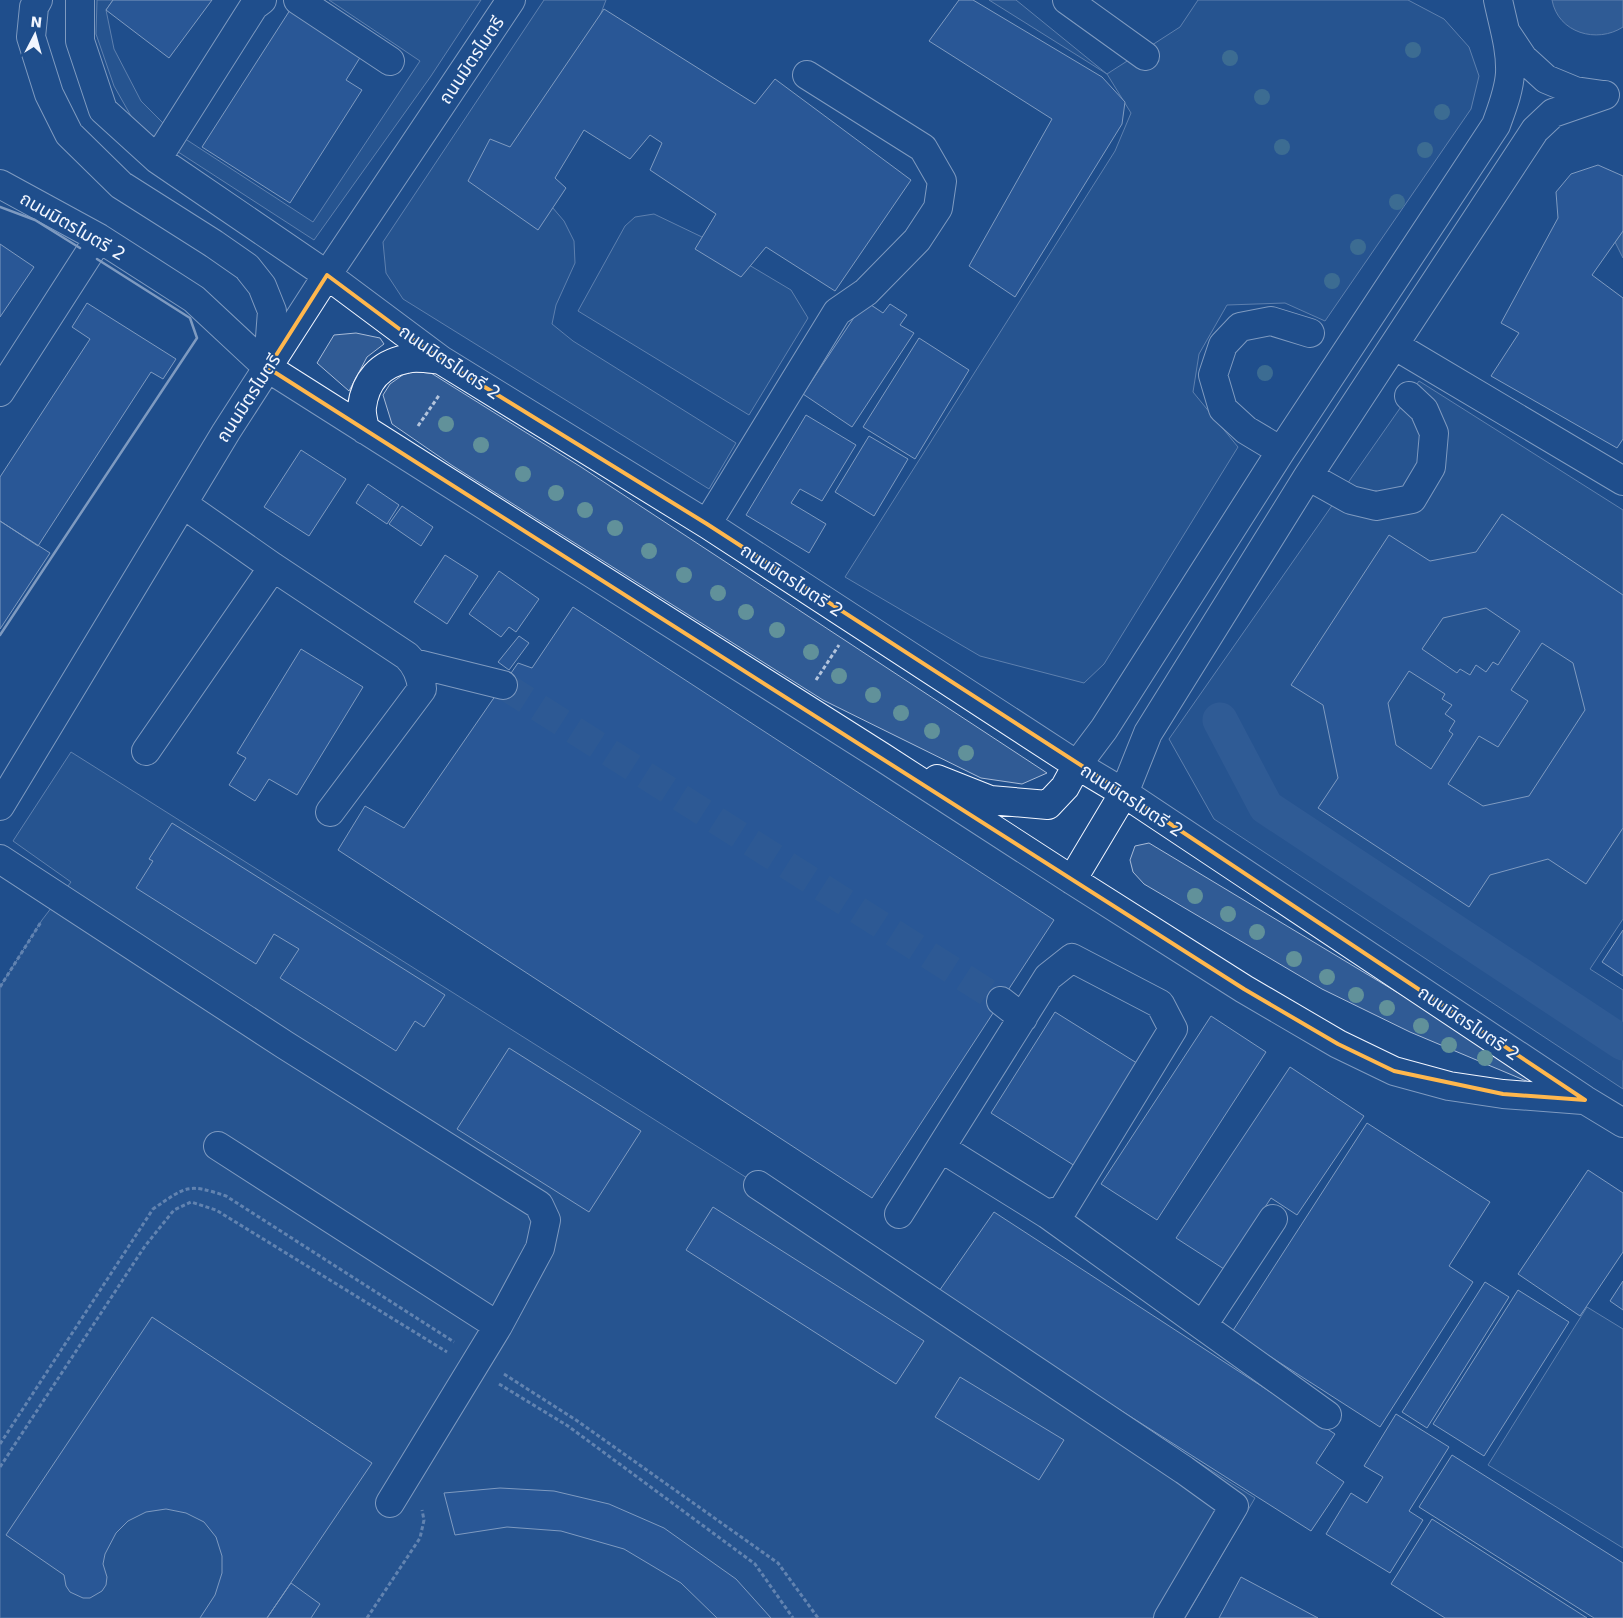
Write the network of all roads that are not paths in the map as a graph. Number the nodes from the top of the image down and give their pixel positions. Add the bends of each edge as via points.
1 (38, 0) edge
2 (80, 0) edge
3 (262, 0) edge
4 (298, 0) edge
5 (511, 0) edge
6 (1067, 0) edge
7 (1498, 0) edge
8 (1506, 32) junction
9 (1146, 56) dead end
10 (390, 61) dead end
11 (807, 75) dead end
12 (1614, 93) edge
13 (157, 159) junction
14 (0, 184) edge
15 (99, 238) junction
16 (327, 275) junction
17 (1310, 333) dead end
18 (1394, 344) junction
19 (441, 360) junction
20 (268, 368) junction
21 (0, 392) edge
22 (1409, 396) dead end
23 (365, 430) junction
24 (1281, 451) junction
25 (1308, 476) junction
26 (1623, 481) edge
27 (183, 504) junction
28 (707, 524) junction
29 (273, 567) junction
30 (414, 663) junction
31 (503, 685) tunnel mouth
32 (146, 752) dead end
33 (882, 758) junction
34 (1077, 765) junction
35 (1124, 793) junction
36 (0, 806) edge
37 (330, 812) dead end
38 (0, 859) edge
39 (1072, 880) junction
40 (1001, 1001) tunnel mouth
41 (1023, 1018) junction
42 (1585, 1100) junction
43 (1623, 1123) edge
44 (218, 1146) dead end
45 (941, 1148) junction
46 (758, 1184) dead end
47 (899, 1214) dead end
48 (1047, 1214) junction
49 (1273, 1219) dead end
50 (498, 1326) junction
51 (1203, 1326) junction
52 (1327, 1415) dead end
53 (390, 1502) dead end
54 (1168, 1618) edge

1 - 20 street via 34,7 31,37 49,94 69,134 121,185 247,267 262,286 272,312
2 - 13 street, ถนนมิตรไมตรี 2 via 80,41 103,110
3 - 13 street via 254,6
4 - 10 street
5 - 16 street, ถนนมิตรไมตรี
6 - 9 street
7 - 8 street
8 - 12 street via 1523,58 1546,79 1574,91
8 - 24 street via 1510,72 1506,99 1496,125
11 - 28 street via 923,148 942,181 938,208 917,240 866,292 837,312
12 - 18 street via 1554,113 1534,130
13 - 16 street, ถนนมิตรไมตรี 2
14 - 15 street, ถนนมิตรไมตรี 2
15 - 20 street, ถนนมิตรไมตรี 2 via 194,299
15 - 21 street
16 - 19 street, ถนนมิตรไมตรี 2
16 - 20 street, ถนนมิตรไมตรี
17 - 24 street via 1271,321 1240,327 1223,345 1213,375 1223,409 1246,430
18 - 25 street
18 - 26 street
19 - 23 street via 407,358 375,373 366,387 361,408
19 - 28 street, ถนนมิตรไมตรี 2
20 - 23 street, ถนนมิตรไมตรี 2
20 - 27 street, ถนนมิตรไมตรี
22 - 25 street via 1424,410 1434,432 1430,467 1412,499 1376,506 1351,500
23 - 33 street, ถนนมิตรไมตรี 2
24 - 34 street via 1104,729
25 - 35 street via 1148,733
27 - 29 street
27 - 36 street, ถนนมิตรไมตรี
28 - 34 street, ถนนมิตรไมตรี 2
29 - 30 street
29 - 32 street
30 - 31 street
30 - 37 street via 422,689
33 - 34 street via 990,800 1048,804 1065,787
33 - 39 street, ถนนมิตรไมตรี 2
34 - 35 street, ถนนมิตรไมตรี 2
35 - 39 street
35 - 42 street, ถนนมิตรไมตรี 2
38 - 50 street via 285,1045 539,1205 546,1220 540,1248
39 - 42 street, ถนนมิตรไมตรี 2 via 1244,989 1338,1044 1394,1071 1449,1086
40 - 41 street
41 - 45 street
41 - 48 street via 1048,977 1072,958 1160,1004 1173,1029 1063,1209
42 - 43 street, ถนนมิตรไมตรี 2
44 - 50 street
45 - 47 street
45 - 48 street
46 - 54 street via 1234,1506
48 - 51 street
49 - 51 street
50 - 53 street
51 - 52 street

